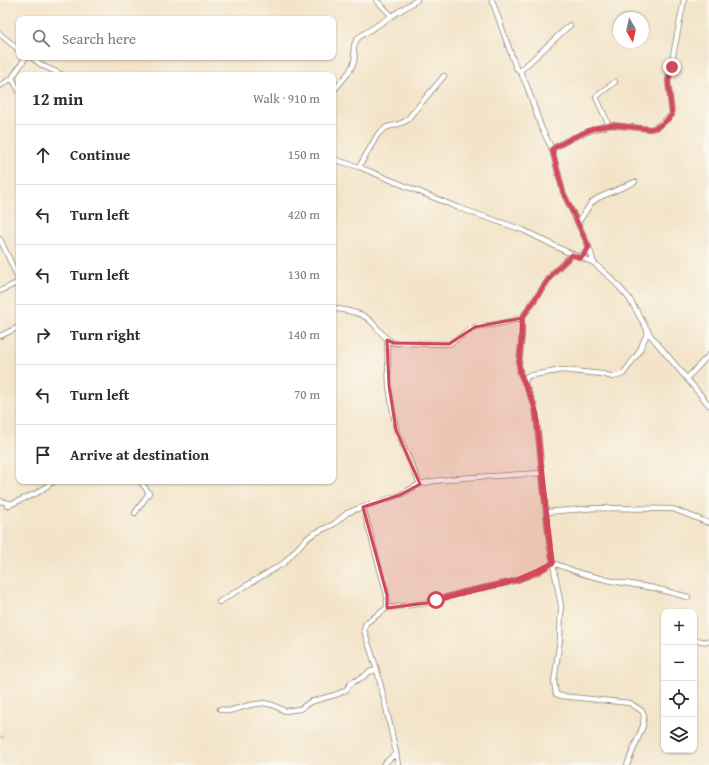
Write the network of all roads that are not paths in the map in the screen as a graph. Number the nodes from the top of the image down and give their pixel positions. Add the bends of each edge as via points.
1 (376, 0) edge
2 (417, 0) edge
3 (492, 0) edge
4 (684, 0) edge
5 (392, 16) junction
6 (570, 25) dead end
7 (0, 34) edge
8 (16, 47) edge
9 (24, 60) edge
10 (35, 60) edge
11 (520, 71) junction
12 (16, 72) edge
13 (16, 72) edge
14 (56, 72) edge
15 (444, 76) dead end
16 (12, 78) junction
17 (615, 82) dead end
18 (16, 85) edge
19 (0, 86) edge
20 (336, 87) edge
21 (608, 126) junction
22 (552, 149) junction
23 (336, 160) edge
24 (360, 167) junction
25 (635, 182) dead end
26 (578, 223) junction
27 (0, 239) edge
28 (589, 247) junction
29 (572, 255) junction
30 (581, 258) junction
31 (594, 263) junction
32 (16, 274) edge
33 (16, 282) edge
34 (0, 290) edge
35 (336, 309) edge
36 (522, 318) junction
37 (16, 328) edge
38 (648, 331) junction
39 (0, 336) edge
40 (387, 340) junction
41 (709, 355) edge
42 (687, 378) junction
43 (525, 385) junction
44 (709, 405) edge
45 (542, 473) junction
46 (50, 484) edge
47 (142, 484) edge
48 (420, 484) junction
49 (0, 501) edge
50 (12, 504) junction
51 (7, 506) dead end
52 (363, 507) junction
53 (546, 512) junction
54 (135, 514) dead end
55 (709, 523) edge
56 (553, 563) junction
57 (688, 597) dead end
58 (219, 602) dead end
59 (387, 608) junction
60 (697, 640) edge
61 (709, 642) edge
62 (377, 670) junction
63 (220, 709) dead end
64 (396, 753) junction
65 (383, 765) edge
66 (398, 765) edge
67 (627, 765) edge

1 - 5 street
2 - 5 street
3 - 11 street via 516,68
4 - 21 street via 668,81 672,115 650,129
5 - 20 street via 355,42 354,63
6 - 11 street
7 - 8 street
9 - 12 street
10 - 14 street
11 - 22 street
13 - 16 street
15 - 24 street via 406,121 387,127 378,134
16 - 18 street
16 - 19 street
17 - 21 street via 596,97
21 - 22 street via 595,128
22 - 26 street via 563,192
23 - 24 street
24 - 29 street via 459,208 523,230
25 - 26 street via 591,203
26 - 28 street
27 - 32 street
28 - 30 street
28 - 31 street
29 - 30 street
29 - 36 street via 553,273
30 - 31 street
31 - 38 street via 629,298
33 - 34 street
35 - 40 street via 364,316
36 - 40 street via 475,327 449,344 394,343
36 - 43 street via 519,364
37 - 39 street
38 - 42 street
38 - 43 street via 640,352 623,374 613,377 562,370 527,376
40 - 48 street via 389,386 396,430
41 - 42 street
42 - 44 street
43 - 45 street via 536,414
45 - 48 street via 460,478
45 - 53 street
46 - 50 street
47 - 54 street via 149,493
48 - 52 street via 400,496
49 - 50 street
50 - 51 street
52 - 58 street via 347,513 334,524 313,534 304,540 284,563
52 - 59 street via 387,595
53 - 55 street via 596,508 673,509
53 - 56 street
56 - 57 street via 583,574
56 - 59 street via 536,573 508,583 427,603
56 - 67 street via 561,606 560,639 554,682 556,694 630,703 642,711 643,726
59 - 62 street via 364,626
60 - 61 street
62 - 63 street via 351,683 346,690 310,702 300,709 285,711 274,704 264,703 229,711
62 - 64 street
64 - 65 street
64 - 66 street

